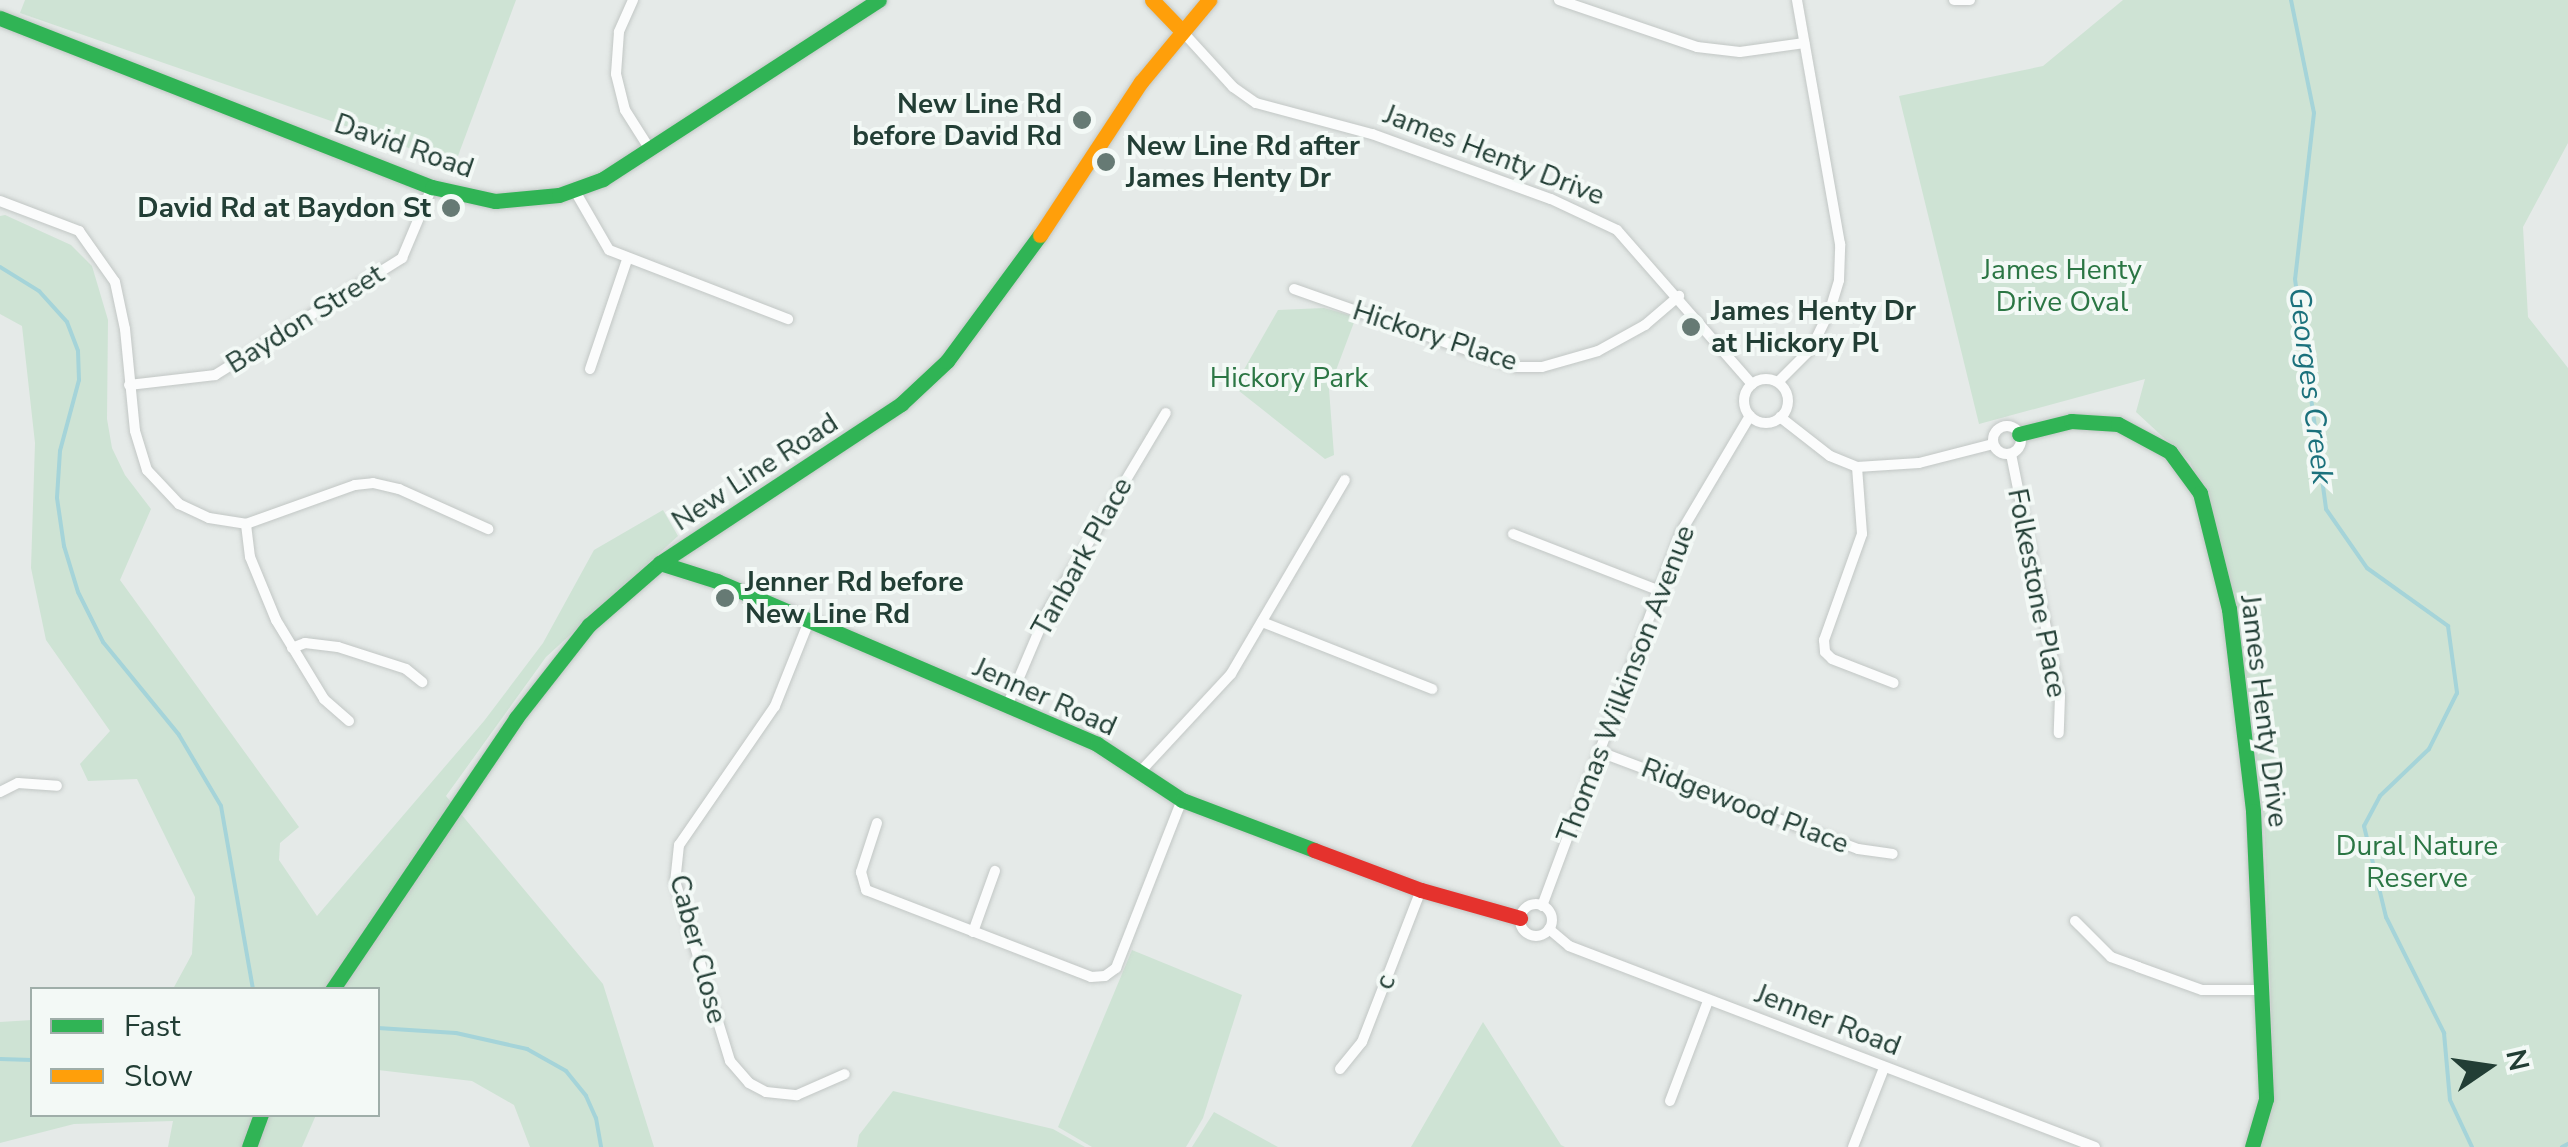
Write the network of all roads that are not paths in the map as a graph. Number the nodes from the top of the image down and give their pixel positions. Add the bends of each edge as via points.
1 (633, 0) edge
2 (878, 0) edge
3 (1152, 0) edge
4 (1209, 0) edge
5 (1558, 0) edge
6 (1797, 0) edge
7 (1954, 0) edge
8 (1970, 0) edge
9 (0, 18) edge
10 (1181, 30) junction
11 (1804, 43) junction
12 (649, 148) junction
13 (432, 187) junction
14 (575, 191) junction
15 (0, 202) edge
16 (627, 260) junction
17 (1294, 288) dead end
18 (1679, 296) junction
19 (788, 319) dead end
20 (590, 369) dead end
21 (1778, 382) junction
22 (1752, 384) junction
23 (129, 385) junction
24 (1166, 413) dead end
25 (1750, 416) junction
26 (1780, 417) junction
27 (2020, 434) junction
28 (1992, 444) junction
29 (2011, 454) junction
30 (1857, 466) junction
31 (1345, 480) dead end
32 (246, 524) junction
33 (488, 528) dead end
34 (1514, 534) dead end
35 (660, 562) junction
36 (1660, 591) junction
37 (809, 621) junction
38 (1262, 622) junction
39 (292, 648) junction
40 (422, 682) dead end
41 (1894, 684) dead end
42 (1432, 690) dead end
43 (1007, 706) junction
44 (349, 721) dead end
45 (2059, 733) dead end
46 (1600, 752) junction
47 (1140, 772) junction
48 (58, 786) dead end
49 (0, 792) edge
50 (1182, 800) junction
51 (877, 823) dead end
52 (1893, 854) dead end
53 (995, 871) dead end
54 (1421, 890) junction
55 (1542, 906) junction
56 (1520, 918) junction
57 (2076, 921) dead end
58 (1549, 929) junction
59 (973, 932) junction
60 (334, 987) edge
61 (2262, 990) junction
62 (1708, 1000) junction
63 (1884, 1068) junction
64 (1340, 1069) dead end
65 (845, 1074) dead end
66 (1670, 1101) dead end
67 (260, 1117) edge
68 (2060, 1141) edge
69 (249, 1147) edge
70 (1854, 1147) edge
71 (2094, 1147) edge
72 (2252, 1147) edge

1 - 12 street via 620,32 616,74 625,110
2 - 12 street, David Road
3 - 10 street
4 - 10 street, New Line Road
5 - 11 street via 1696,47 1740,52
6 - 11 street
7 - 8 street
9 - 13 street, David Road
10 - 18 street, James Henty Drive via 1233,87 1256,102 1372,134 1600,220 1630,240
10 - 35 street, New Line Road via 1007,286 947,361 850,441
11 - 21 street via 1840,244 1839,280 1811,349
12 - 14 street, David Road
13 - 14 street, David Road via 495,201
13 - 23 street, Baydon Street via 402,258 216,375
14 - 16 street via 608,250
15 - 23 street via 79,231 115,282
16 - 19 street
16 - 20 street
17 - 18 street, Hickory Place via 1515,367 1598,352
18 - 22 street, James Henty Drive
21 - 22 street
21 - 26 street via 1788,399
22 - 25 street via 1744,396
23 - 32 street via 147,470 179,504 208,518
24 - 43 street, Tanbark Place via 1046,614
25 - 26 street via 1768,422
25 - 36 street, Thomas Wilkinson Avenue via 1681,532
26 - 30 street via 1830,456
27 - 28 street via 2004,426
27 - 29 street
27 - 61 street, James Henty Drive via 2071,421 2118,424 2170,452 2200,493 2240,689
28 - 29 street
28 - 30 street via 1919,462
29 - 45 street, Folkestone Place via 2060,696
30 - 41 street via 1862,534 1825,652
31 - 38 street
32 - 33 street via 372,483
32 - 39 street via 260,586
34 - 36 street
35 - 37 street, Jenner Road
35 - 60 street, New Line Road via 550,669
36 - 46 street, Thomas Wilkinson Avenue
37 - 43 street, Jenner Road
37 - 65 street, Caber Close via 775,706 679,845 674,881 739,1072 782,1095 810,1092
38 - 42 street
38 - 47 street via 1231,674
39 - 40 street via 338,647 406,669
39 - 44 street via 324,699
43 - 47 street, Jenner Road via 1097,744
46 - 52 street, Ridgewood Place via 1858,850
46 - 55 street, Thomas Wilkinson Avenue
47 - 50 street, Jenner Road
48 - 49 street via 18,784
50 - 54 street, Jenner Road
50 - 59 street via 1116,968 1105,976 1091,977
51 - 59 street via 861,872 866,890
53 - 59 street
54 - 56 street, Jenner Road
54 - 64 street, c via 1362,1042
55 - 56 street via 1528,906
55 - 58 street via 1550,913
56 - 58 street via 1530,935
57 - 61 street via 2110,957 2138,968 2202,990
58 - 62 street, Jenner Road via 1568,946
61 - 72 street, James Henty Drive via 2266,1100
62 - 63 street, Jenner Road
62 - 66 street
63 - 68 street, Jenner Road
63 - 70 street
67 - 69 street
68 - 71 street, Jenner Road

